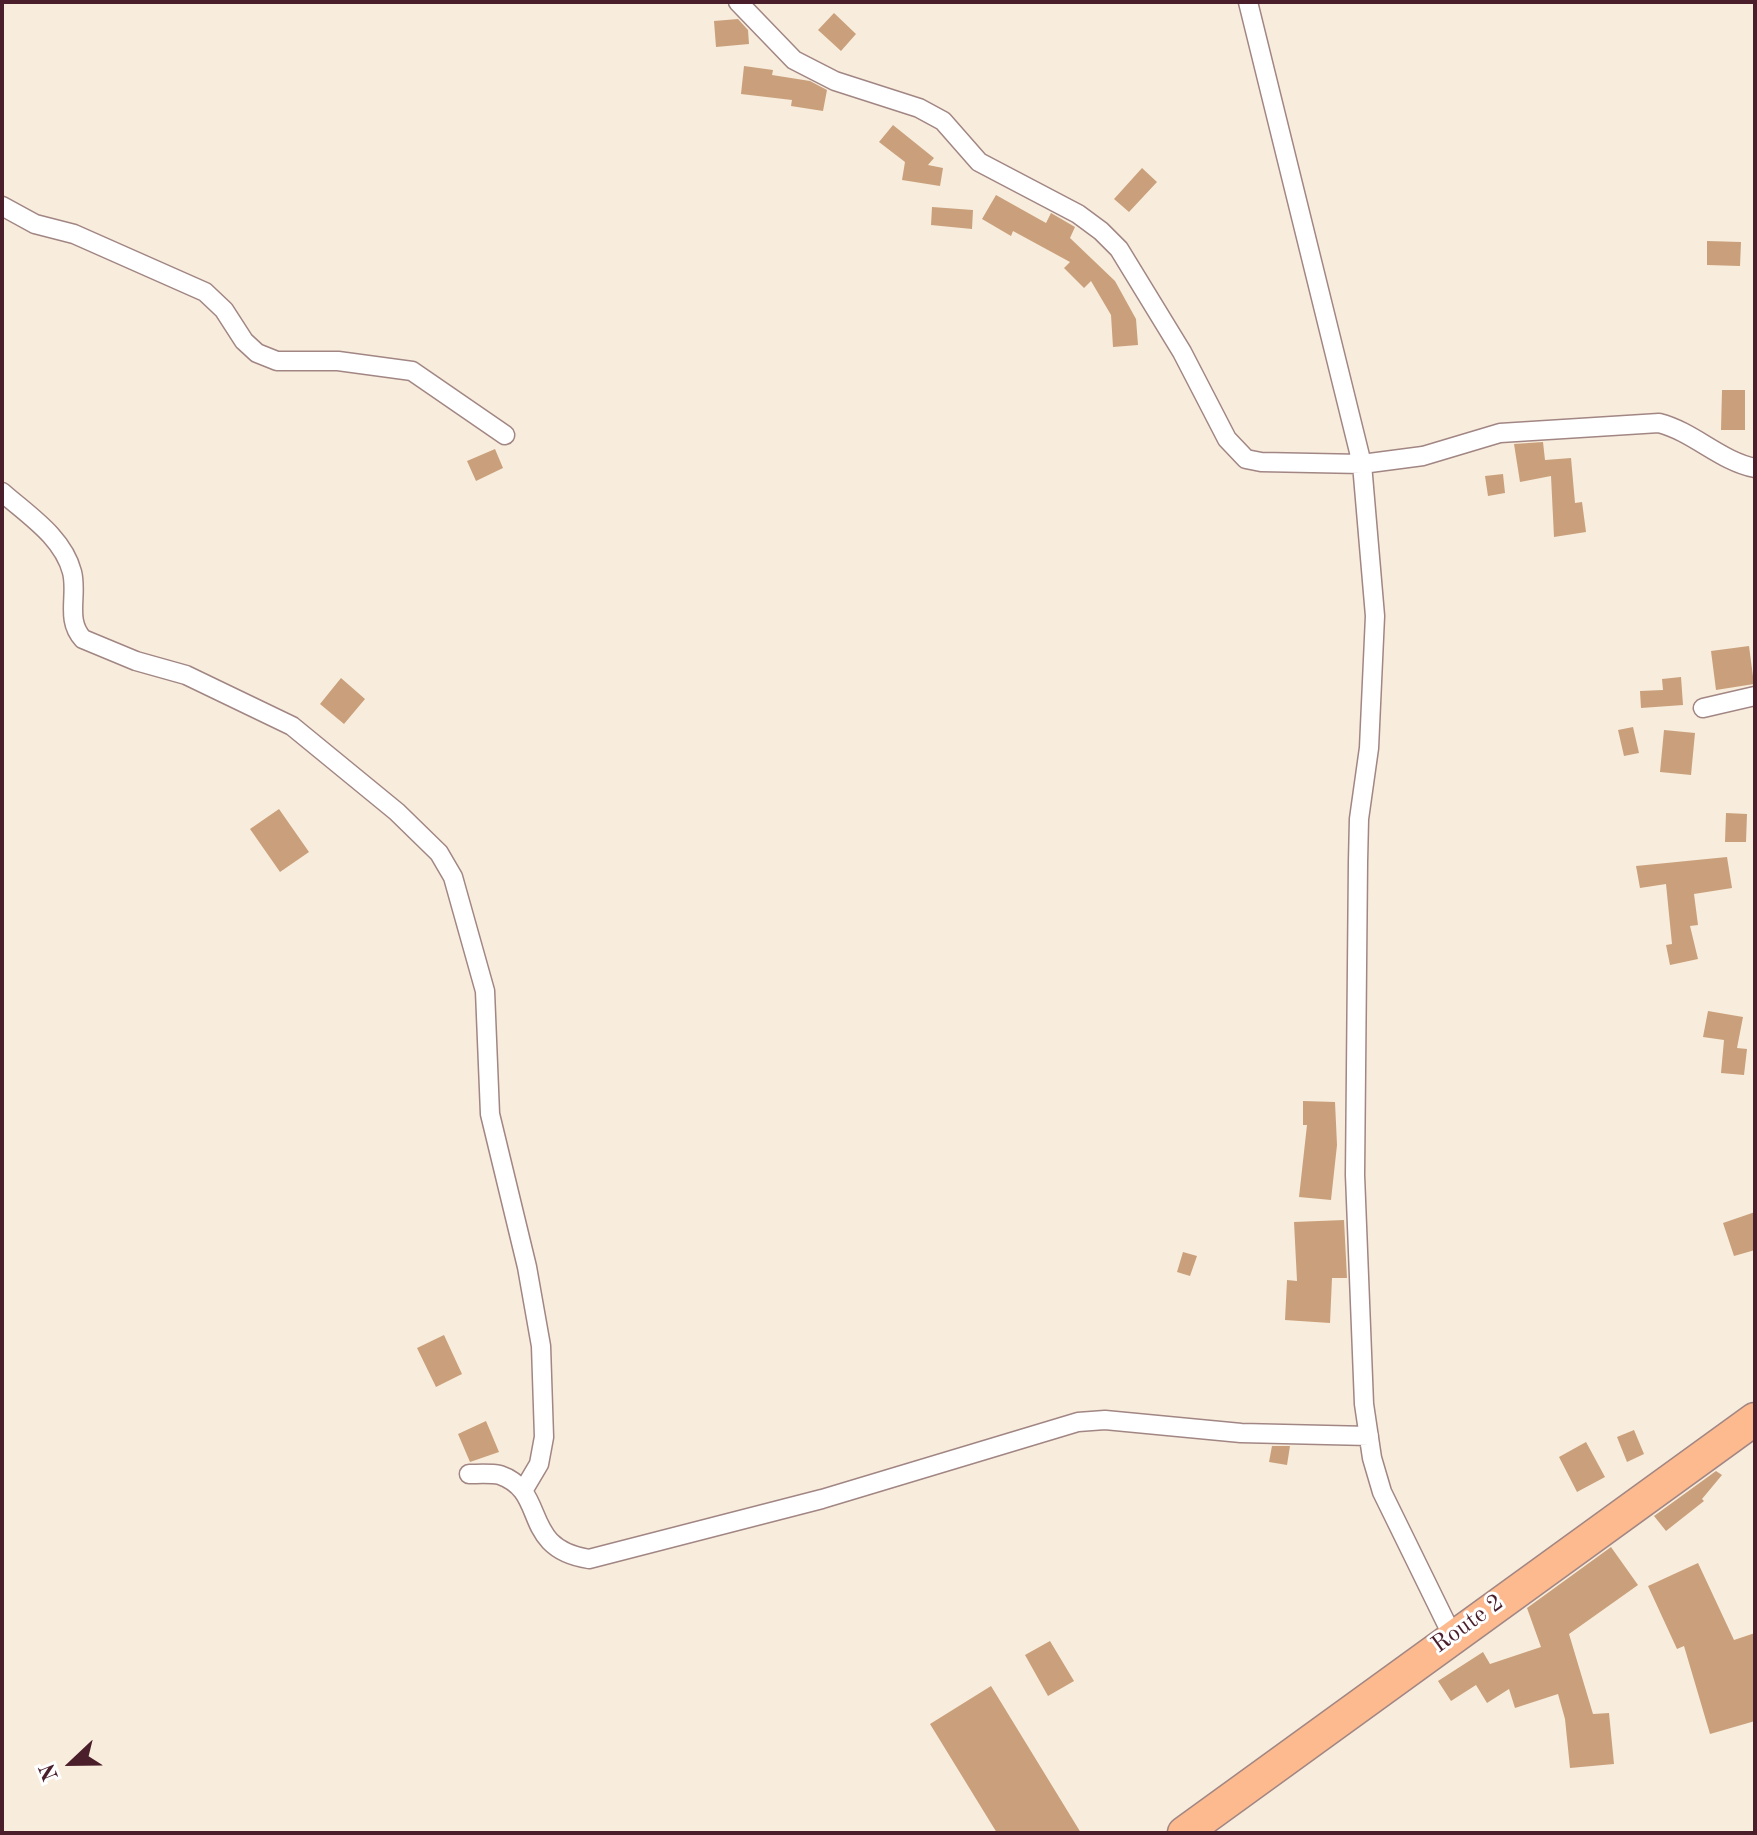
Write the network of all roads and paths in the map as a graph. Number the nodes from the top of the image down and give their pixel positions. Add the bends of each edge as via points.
1 (738, 2) edge
2 (1248, 2) edge
3 (2, 206) edge
4 (505, 435) dead end
5 (1362, 464) junction
6 (1755, 468) edge
7 (2, 492) edge
8 (1755, 696) edge
9 (1703, 708) dead end
10 (1755, 1419) edge
11 (1369, 1436) junction
12 (469, 1474) dead end
13 (523, 1491) junction
14 (1452, 1635) junction
15 (1184, 1833) edge

1 - 5 street via 794,60 943,121 979,162 1101,231 1119,249 1237,452 1261,462
2 - 5 street
3 - 4 street via 205,292 257,353 277,361 338,361 412,371
5 - 6 street via 1423,456 1500,433 1659,423
5 - 11 street via 1375,616 1369,748 1359,819 1355,1175
7 - 13 street via 50,533 65,556 72,573 73,618 83,639 186,675 292,726 397,812 439,853 453,877 485,991 490,1114 541,1346 544,1437 539,1464
8 - 9 street
10 - 14 highway, Route 2
11 - 13 street via 1078,1422 822,1499 589,1559 552,1547
11 - 14 street via 1382,1492
12 - 13 street via 498,1474
14 - 15 highway, Route 2

